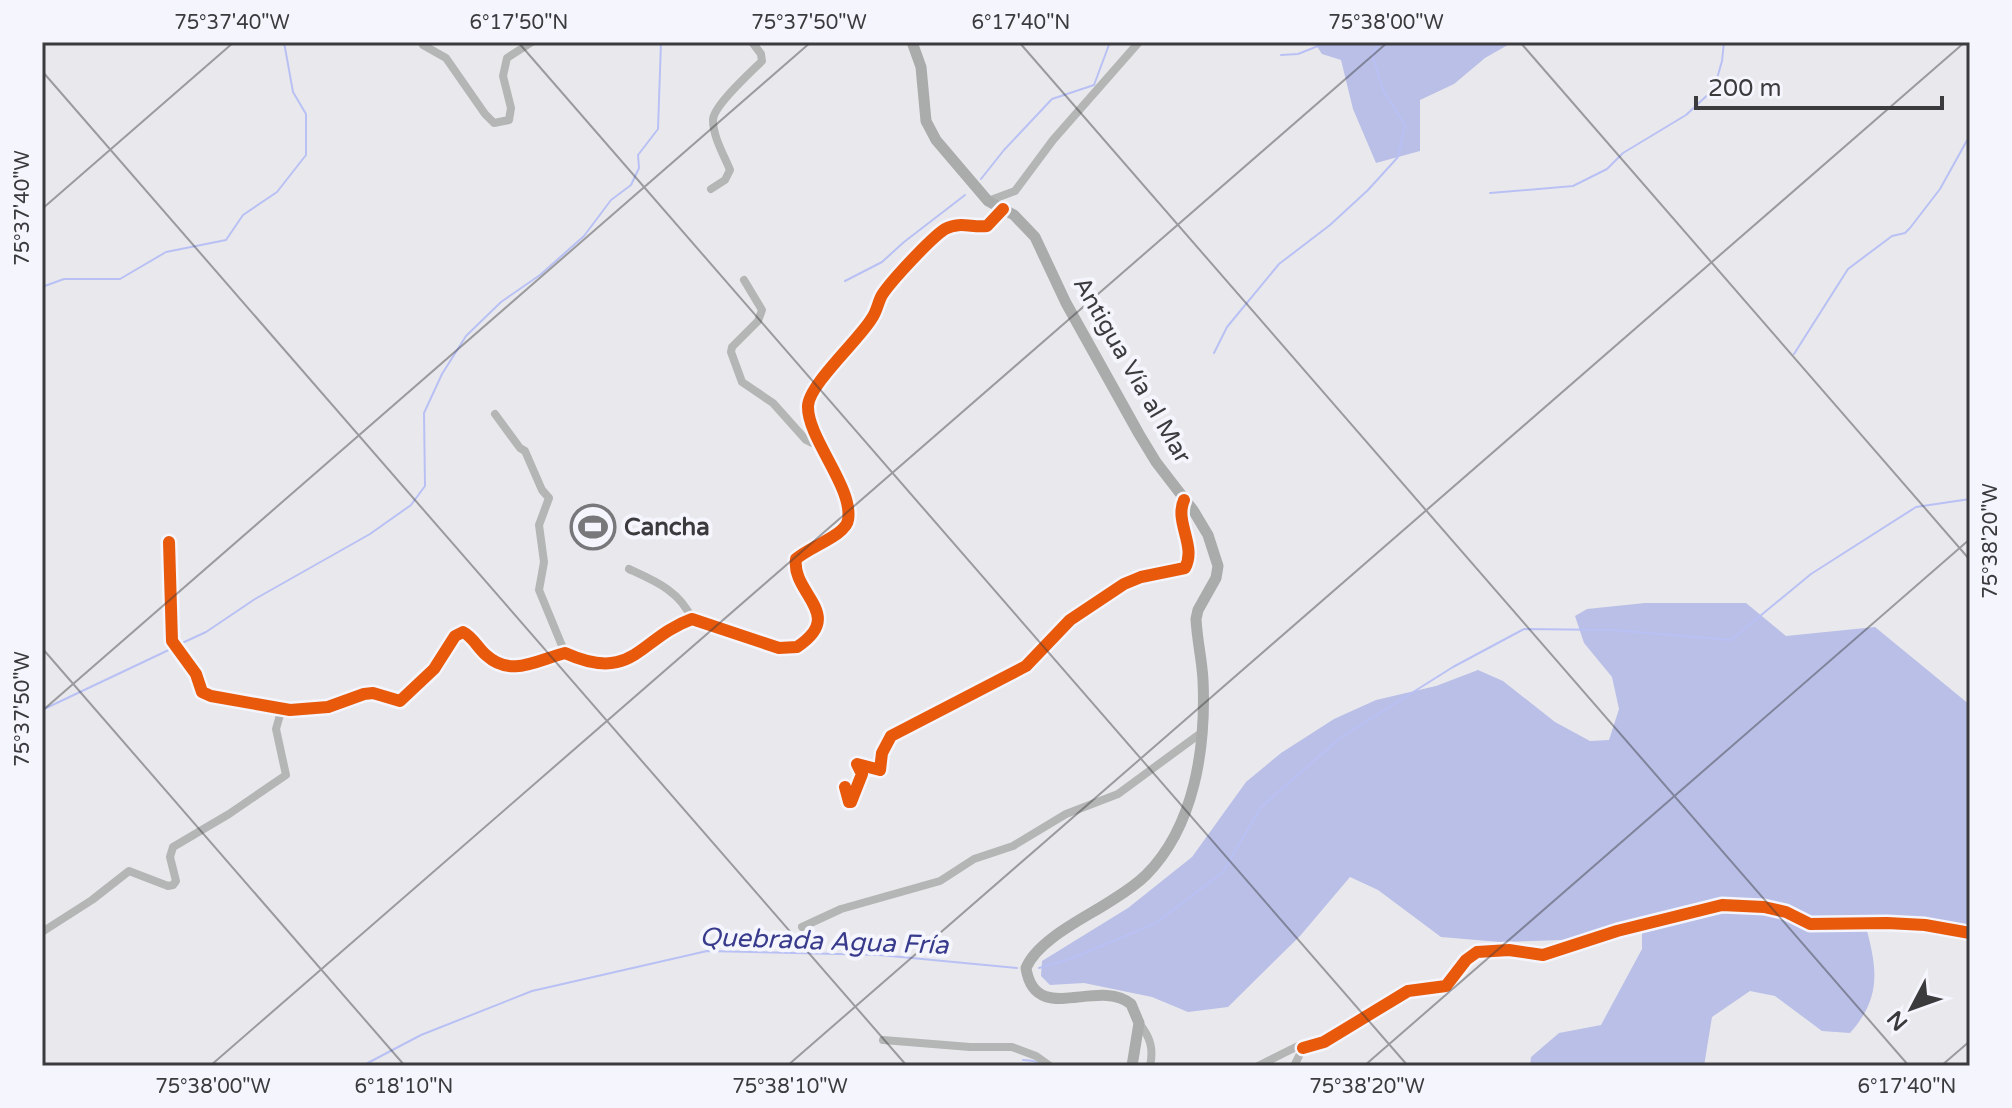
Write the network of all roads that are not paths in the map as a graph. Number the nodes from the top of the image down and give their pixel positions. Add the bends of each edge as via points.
1 (532, 42) edge
2 (752, 42) edge
3 (912, 42) edge
4 (1139, 42) edge
5 (423, 45) dead end
6 (711, 189) dead end
7 (988, 201) junction
8 (1003, 209) junction
9 (744, 280) dead end
10 (495, 414) dead end
11 (820, 441) junction
12 (1184, 500) junction
13 (169, 542) dead end
14 (629, 569) dead end
15 (692, 619) junction
16 (565, 653) junction
17 (290, 710) junction
18 (1201, 733) junction
19 (845, 787) dead end
20 (802, 927) dead end
21 (42, 932) edge
22 (1970, 933) edge
23 (1139, 1023) junction
24 (883, 1040) dead end
25 (1303, 1048) junction
26 (1050, 1066) edge
27 (1132, 1066) edge
28 (1150, 1066) edge
29 (1258, 1066) edge
30 (1294, 1066) edge

1 - 5 street via 507,58 503,76 509,120 494,123 446,58
2 - 6 street via 762,61 716,108 716,134 730,170
3 - 7 main road, Antigua Vía al Mar via 921,67 926,121 948,157
4 - 7 street via 1015,191
7 - 8 main road, Antigua Vía al Mar
8 - 11 street via 987,226 945,229 881,296 873,317 808,401
8 - 12 main road, Antigua Vía al Mar via 1035,237 1139,434
9 - 11 street via 762,310 732,347 742,382 773,403 806,440
10 - 16 street via 525,451 549,498 539,525 544,562 539,590
11 - 15 street via 849,518 844,529 796,559 798,577 817,609 813,631 797,647 785,650
12 - 18 main road, Antigua Vía al Mar via 1208,535 1218,566 1196,619 1203,676
12 - 19 street via 1181,514 1190,558 1185,568 1124,584 1070,620 1026,666 891,736 880,770 857,764 862,774 851,802
13 - 17 street via 172,641 202,692
14 - 15 street via 666,586
15 - 16 street via 614,663
16 - 17 street via 506,667 491,660 463,632 400,701 373,693 328,707
17 - 21 street via 280,715 276,729 286,775 173,847 173,885 129,871
18 - 20 street via 1118,794 1066,814 1013,846 974,859 940,881 841,909
18 - 23 main road, Antigua Vía al Mar via 1194,788 1157,862 1133,886 1047,943 1026,968 1041,995 1115,996 1131,1004
22 - 25 street via 1900,923 1810,924 1764,907 1708,907 1543,955 1477,952 1446,986 1408,991 1324,1042
23 - 27 main road
23 - 28 street via 1152,1046
24 - 26 street via 1012,1047
25 - 29 street via 1293,1046
25 - 30 street

